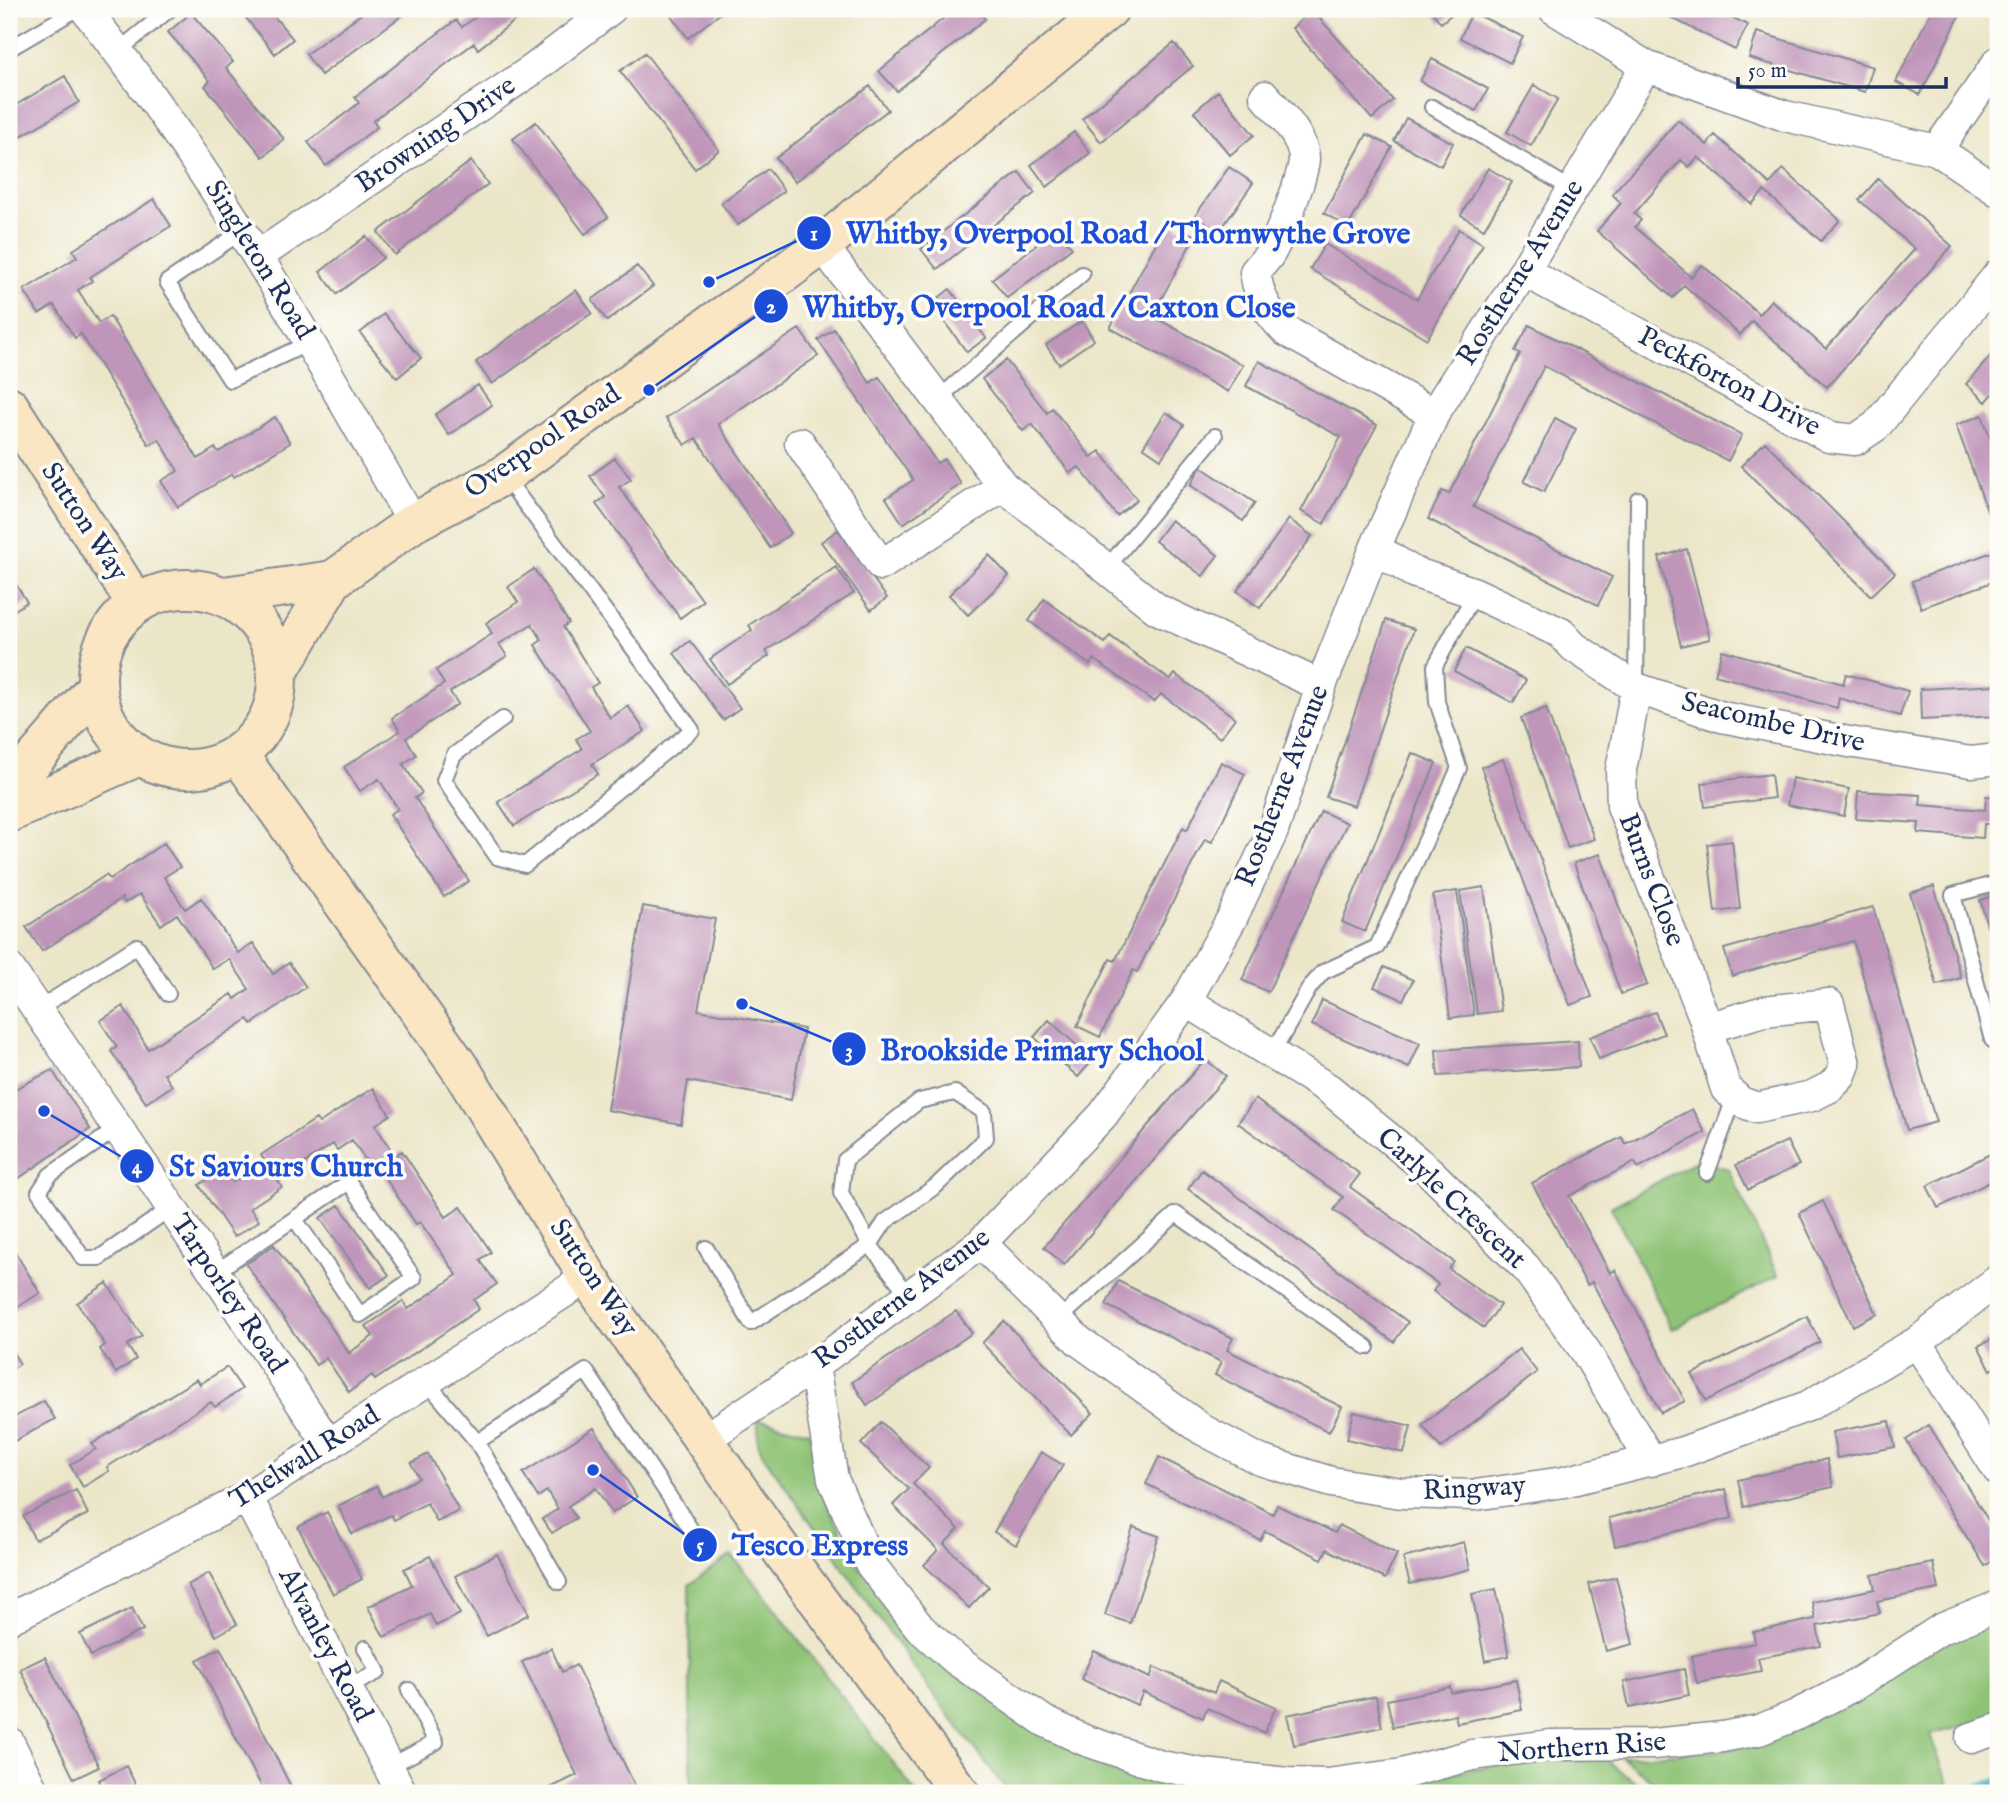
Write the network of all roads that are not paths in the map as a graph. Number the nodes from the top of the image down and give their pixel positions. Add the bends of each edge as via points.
1 (77, 9) edge
2 (85, 9) edge
3 (170, 9) edge
4 (611, 9) edge
5 (1109, 9) edge
6 (1555, 9) edge
7 (9, 49) edge
8 (118, 51) junction
9 (1998, 62) edge
10 (1646, 66) junction
11 (1265, 96) dead end
12 (1432, 107) dead end
13 (1937, 150) junction
14 (1573, 190) junction
15 (1998, 191) edge
16 (242, 232) junction
17 (822, 245) junction
18 (258, 256) junction
19 (1524, 271) junction
20 (1082, 274) dead end
21 (1998, 275) edge
22 (311, 342) junction
23 (938, 399) junction
24 (9, 406) edge
25 (1434, 414) junction
26 (1215, 436) dead end
27 (800, 443) dead end
28 (504, 475) junction
29 (1003, 486) junction
30 (1638, 499) dead end
31 (413, 523) junction
32 (1375, 548) junction
33 (1106, 569) junction
34 (333, 580) junction
35 (1475, 593) junction
36 (224, 597) junction
37 (136, 603) junction
38 (277, 674) junction
39 (1321, 686) junction
40 (96, 687) junction
41 (1636, 688) junction
42 (503, 719) dead end
43 (238, 754) junction
44 (139, 756) junction
45 (1998, 759) edge
46 (9, 789) edge
47 (9, 813) edge
48 (1998, 883) edge
49 (9, 968) edge
50 (168, 994) dead end
51 (1186, 1001) junction
52 (38, 1009) junction
53 (1707, 1028) junction
54 (1992, 1040) dead end
55 (1272, 1054) junction
56 (1735, 1096) junction
57 (118, 1129) junction
58 (1707, 1173) dead end
59 (171, 1208) junction
60 (295, 1219) junction
61 (981, 1243) junction
62 (870, 1245) junction
63 (706, 1248) dead end
64 (214, 1273) junction
65 (589, 1277) junction
66 (1998, 1280) edge
67 (909, 1296) junction
68 (1058, 1320) junction
69 (1917, 1342) junction
70 (1367, 1347) dead end
71 (814, 1366) junction
72 (427, 1382) junction
73 (705, 1439) junction
74 (477, 1442) junction
75 (329, 1445) junction
76 (1651, 1461) junction
77 (1998, 1470) edge
78 (247, 1497) junction
79 (698, 1540) dead end
80 (559, 1582) dead end
81 (1998, 1606) edge
82 (9, 1619) edge
83 (365, 1648) dead end
84 (347, 1688) junction
85 (409, 1690) dead end
86 (9, 1742) edge
87 (388, 1767) junction
88 (34, 1793) edge
89 (402, 1793) edge
90 (960, 1793) edge

1 - 7 lane
2 - 8 street, Singleton Road
3 - 8 lane
4 - 18 street, Browning Drive via 532,70
5 - 17 main road, Overpool Road
6 - 10 street
8 - 16 street, Singleton Road
9 - 13 street
10 - 13 street via 1785,116
10 - 14 street, Rostherne Avenue
11 - 25 street via 1292,127 1304,158 1269,256 1255,272 1259,294 1286,331
12 - 14 lane
13 - 15 street
14 - 19 street, Rostherne Avenue
16 - 18 street, Singleton Road
16 - 22 lane via 167,282 230,380
17 - 23 street
17 - 28 main road, Overpool Road
18 - 22 street, Singleton Road
19 - 21 street, Peckforton Drive via 1829,437 1855,440 1876,426
19 - 25 street, Rostherne Avenue
20 - 23 lane
22 - 31 street, Singleton Road
23 - 29 street
24 - 37 main road, Sutton Way
25 - 32 street, Rostherne Avenue
26 - 33 lane
27 - 29 street via 881,565
28 - 31 main road, Overpool Road
28 - 42 lane via 692,730 525,865 497,857 444,780 454,755
29 - 33 street
30 - 41 lane
31 - 34 main road, Overpool Road
32 - 35 street, Seacombe Drive via 1413,572
32 - 39 street, Rostherne Avenue
33 - 39 street via 1157,609
34 - 36 main road, Overpool Road
34 - 38 main road, Overpool Road
35 - 41 street, Seacombe Drive via 1560,633
35 - 55 lane via 1436,666 1437,702 1459,768 1377,947 1323,972
36 - 37 main road via 196,589 165,591
36 - 38 main road via 250,614 268,640
37 - 40 main road via 112,627 99,656
38 - 43 main road via 274,705 260,733
39 - 51 street, Rostherne Avenue via 1273,831
40 - 44 main road via 115,734
40 - 46 main road
41 - 45 street, Seacombe Drive via 1722,717 1779,730 1971,762
41 - 53 street, Burns Close via 1621,770 1622,806
43 - 44 main road via 209,767 178,769
43 - 65 main road, Sutton Way via 462,1071
44 - 47 main road
48 - 54 lane via 1953,895
49 - 52 street, Tarporley Road
50 - 52 lane via 136,946
51 - 55 street, Carlyle Crescent
51 - 61 street, Rostherne Avenue via 1103,1115
52 - 57 street, Tarporley Road
53 - 56 street, Burns Close via 1726,1089
53 - 56 street via 1763,1011 1829,1004 1845,1064 1830,1087 1812,1096 1757,1108
55 - 76 street, Carlyle Crescent via 1329,1089 1430,1172 1525,1268 1586,1352
56 - 58 lane
57 - 59 street, Tarporley Road
57 - 59 lane via 50,1175 39,1192 52,1213 83,1258 99,1258
59 - 64 street, Tarporley Road
60 - 60 lane via 349,1182 414,1278 360,1315
60 - 64 lane
61 - 67 street, Rostherne Avenue
61 - 68 street, Ringway
62 - 62 lane via 841,1193 845,1160 919,1101 955,1093 984,1112 986,1138 936,1186 886,1222
62 - 63 lane via 751,1323
62 - 67 lane
64 - 75 street, Tarporley Road
65 - 72 street, Thelwall Road
65 - 73 main road, Sutton Way
66 - 69 street, Ringway
67 - 71 street, Rostherne Avenue
68 - 70 lane via 1176,1214
68 - 76 street, Ringway via 1079,1341 1203,1430 1260,1460 1331,1482 1401,1493 1475,1495 1564,1482
69 - 76 street, Ringway via 1808,1406
69 - 77 street
71 - 73 street, Rostherne Avenue
71 - 81 street, Northern Rise via 837,1491 871,1565 920,1628 956,1660 1044,1721 1160,1766 1327,1784 1402,1774 1472,1755 1551,1745 1653,1744 1759,1730 1855,1685 1941,1629
72 - 74 lane
72 - 75 street, Thelwall Road
73 - 90 main road, Sutton Way
74 - 79 lane via 586,1371
74 - 80 lane
75 - 78 street, Thelwall Road
78 - 82 street, Thelwall Road
78 - 84 street, Alvanley Road
83 - 84 lane via 377,1672
84 - 87 street, Alvanley Road
85 - 87 lane via 436,1742
86 - 88 street
87 - 89 street, Alvanley Road

